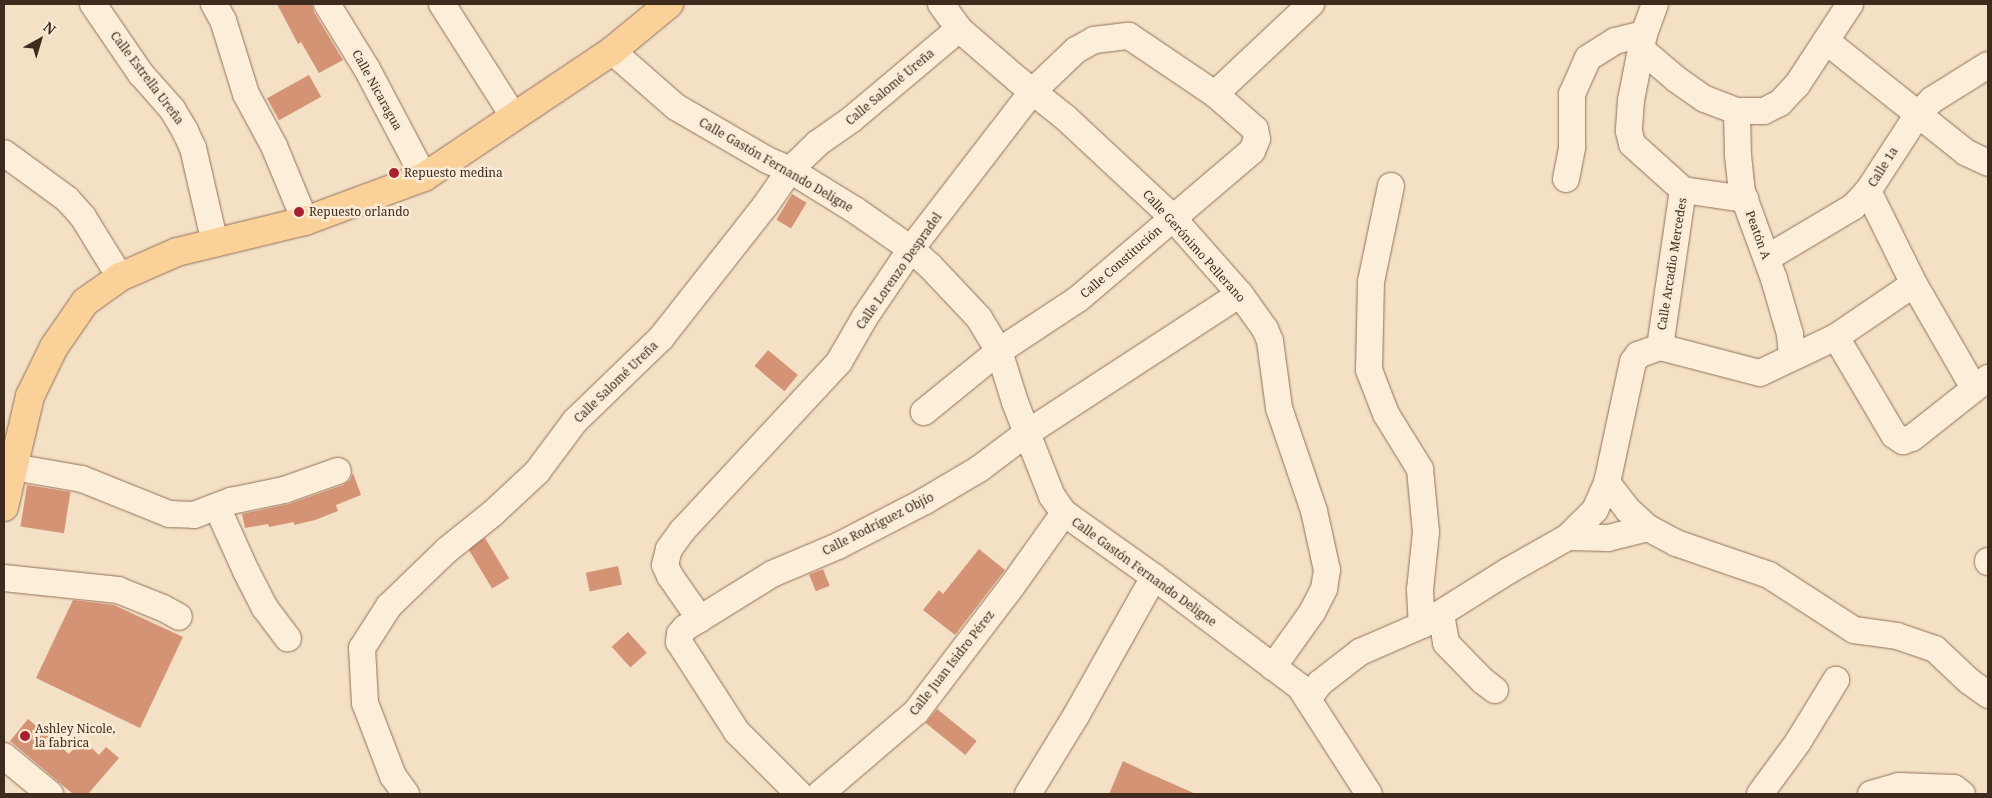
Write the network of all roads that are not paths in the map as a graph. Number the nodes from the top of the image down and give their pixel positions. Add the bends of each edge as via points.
1 (93, 4) edge
2 (214, 4) edge
3 (328, 4) edge
4 (442, 4) edge
5 (941, 4) edge
6 (1311, 4) edge
7 (1655, 4) edge
8 (661, 6) edge
9 (1835, 18) edge
10 (959, 29) junction
11 (1642, 42) junction
12 (612, 51) junction
13 (1988, 65) edge
14 (1032, 92) junction
15 (1215, 94) junction
16 (1737, 111) junction
17 (1918, 114) junction
18 (514, 117) junction
19 (4, 153) edge
20 (1988, 163) edge
21 (790, 170) junction
22 (424, 177) junction
23 (1566, 179) dead end
24 (1391, 186) dead end
25 (1683, 190) junction
26 (1868, 191) junction
27 (1744, 199) junction
28 (1172, 217) junction
29 (305, 221) junction
30 (215, 242) junction
31 (911, 249) junction
32 (1767, 258) junction
33 (120, 277) junction
34 (1914, 284) junction
35 (1240, 294) junction
36 (1836, 337) junction
37 (1660, 347) junction
38 (999, 351) junction
39 (1792, 356) junction
40 (1981, 383) edge
41 (924, 412) dead end
42 (1027, 433) junction
43 (13, 467) junction
44 (338, 471) dead end
45 (1607, 483) junction
46 (4, 507) edge
47 (217, 507) junction
48 (1064, 513) junction
49 (1648, 528) junction
50 (1568, 538) junction
51 (1154, 577) junction
52 (4, 578) edge
53 (179, 617) dead end
54 (700, 619) junction
55 (1432, 620) junction
56 (288, 638) dead end
57 (1273, 667) junction
58 (1836, 680) dead end
59 (1495, 690) dead end
60 (1988, 695) edge
61 (1308, 699) junction
62 (4, 756) edge
63 (50, 794) edge
64 (406, 794) edge
65 (799, 794) edge
66 (820, 794) edge
67 (1028, 794) edge
68 (1369, 794) edge
69 (1760, 794) edge
70 (1871, 794) edge
71 (1962, 794) edge

1 - 30 street, Calle Estrella Ureña via 141,74 172,109 185,130 193,148
2 - 29 street via 223,20 246,94 274,146
3 - 22 street, Calle Nicaragua via 367,69
4 - 18 street
5 - 10 street, Calle Gerónimo Pellerano
6 - 15 street
7 - 11 street, Calle Arcadio Mercedes
8 - 12 main road
9 - 16 street via 1797,86 1780,103 1764,111
9 - 17 street
10 - 14 street, Calle Gerónimo Pellerano
10 - 21 street, Calle Salomé Ureña
11 - 16 street via 1676,79 1705,99
11 - 23 street via 1615,41 1588,58 1572,94 1572,147
11 - 25 street, Calle Arcadio Mercedes via 1628,131 1632,144 1641,154
12 - 18 main road
12 - 21 street, Calle Gastón Fernando Deligne via 676,107
13 - 17 street, Calle 1a via 1932,100
14 - 15 street, Calle Lorenzo Despradel via 1076,50 1094,40 1129,36
14 - 28 street, Calle Gerónimo Pellerano via 1066,118
14 - 31 street, Calle Lorenzo Despradel
15 - 28 street, Calle Constitución via 1255,129 1257,139 1252,150
16 - 27 street, Peatón A
17 - 20 street via 1967,153
17 - 26 street, Calle 1a
18 - 22 main road
19 - 33 street via 67,199 83,217
21 - 31 street, Calle Gastón Fernando Deligne
21 - 64 street, Calle Salomé Ureña via 661,338 575,421 537,472 447,550 389,606 362,648 365,703 393,776
22 - 29 main road
24 - 55 street via 1371,282 1369,370 1386,414 1420,469 1426,532 1420,590
25 - 27 street
25 - 37 street, Calle Arcadio Mercedes
26 - 32 street, Calle 1a via 1853,207
26 - 34 street
27 - 32 street, Peatón A
28 - 35 street, Calle Gerónimo Pellerano
28 - 38 street, Calle Constitución via 1078,299
29 - 30 main road
30 - 33 main road via 177,252
31 - 38 street, Calle Gastón Fernando Deligne via 979,318
31 - 54 street, Calle Lorenzo Despradel via 839,362 689,523 669,549 665,564 670,576
32 - 39 street, Peatón A via 1790,334
33 - 43 main road via 85,302 54,347 30,396
34 - 36 street
34 - 40 street
35 - 42 street, Calle Rodríguez Objío
35 - 57 street, Calle Gerónimo Pellerano via 1270,341 1279,408 1314,511 1326,570 1324,589 1313,611
36 - 39 street
36 - 40 street via 1894,435 1903,441 1912,438
37 - 39 street via 1760,373
37 - 45 street, Calle Arcadio Mercedes via 1638,355 1633,362
38 - 41 street, Calle Constitución
38 - 42 street, Calle Gastón Fernando Deligne
42 - 48 street, Calle Gastón Fernando Deligne via 1052,496
42 - 54 street, Calle Rodríguez Objío via 979,469 925,501 838,546 772,574
43 - 46 main road
43 - 47 street via 82,478 169,514 194,516
44 - 47 street via 284,490
45 - 49 street via 1628,510
45 - 50 street, Calle Arcadio Mercedes via 1595,510
47 - 56 street via 247,573 266,608
48 - 51 street, Calle Gastón Fernando Deligne
48 - 66 street, Calle Juan Isidro Pérez via 916,712
49 - 50 street via 1608,538
49 - 60 street via 1676,543 1769,575 1854,630 1896,636 1935,650
50 - 55 street, Calle Arcadio Mercedes via 1508,571
51 - 57 street, Calle Gastón Fernando Deligne
51 - 67 street
52 - 53 street via 118,590
54 - 65 street, Calle Rodríguez Objío via 685,628 679,642 737,732
55 - 59 street via 1446,643
55 - 61 street, Calle Arcadio Mercedes via 1360,652 1320,683
57 - 61 street, Calle Gastón Fernando Deligne via 1300,687
58 - 69 street via 1798,742
61 - 68 street, Calle Gastón Fernando Deligne
62 - 63 street
70 - 71 street via 1899,786 1954,788

